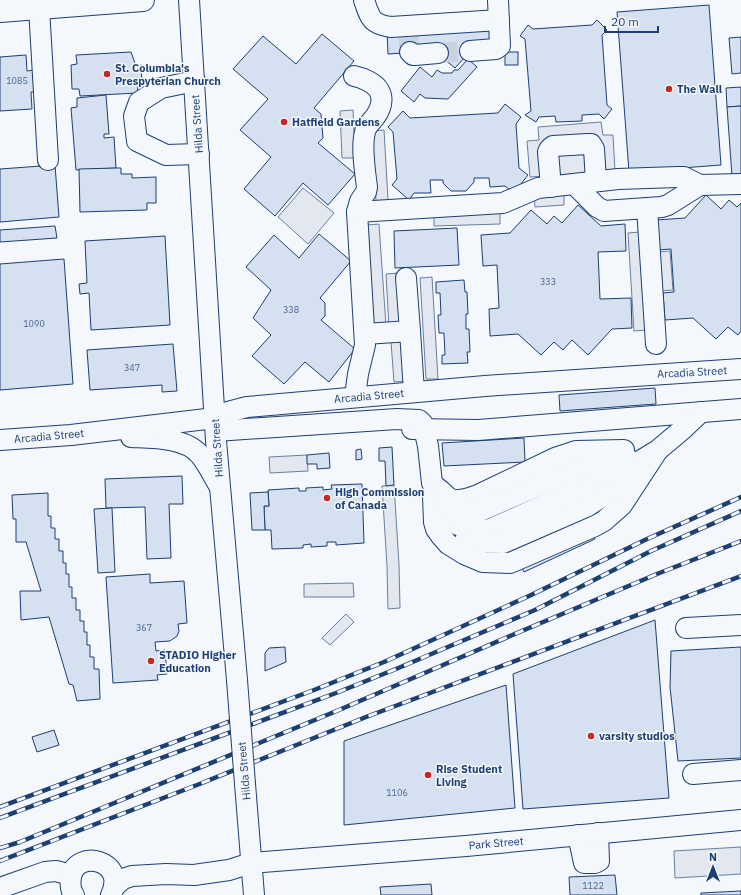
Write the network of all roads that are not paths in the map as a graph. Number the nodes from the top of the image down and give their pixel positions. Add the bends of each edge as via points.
1 (143, 0) edge
2 (189, 0) edge
3 (364, 0) edge
4 (498, 0) edge
5 (48, 5) edge
6 (0, 11) edge
7 (499, 20) junction
8 (470, 51) tunnel mouth
9 (410, 52) dead end
10 (438, 53) tunnel mouth
11 (354, 76) dead end
12 (194, 81) junction
13 (199, 154) junction
14 (48, 160) dead end
15 (596, 182) junction
16 (741, 184) edge
17 (575, 185) junction
18 (700, 185) junction
19 (551, 187) junction
20 (647, 208) junction
21 (357, 212) junction
22 (406, 278) dead end
23 (410, 331) junction
24 (365, 334) junction
25 (656, 344) dead end
26 (741, 370) edge
27 (741, 383) edge
28 (414, 392) junction
29 (355, 397) junction
30 (741, 409) edge
31 (701, 412) junction
32 (424, 429) junction
33 (216, 430) junction
34 (71, 434) junction
35 (0, 440) edge
36 (658, 450) junction
37 (432, 483) junction
38 (220, 487) junction
39 (741, 625) edge
40 (686, 628) dead end
41 (741, 770) edge
42 (693, 774) dead end
43 (741, 820) edge
44 (598, 833) junction
45 (578, 835) junction
46 (251, 863) junction
47 (104, 864) junction
48 (76, 869) junction
49 (166, 874) junction
50 (0, 888) edge
51 (113, 890) edge
52 (74, 895) edge
53 (254, 895) edge

1 - 5 main road
2 - 12 street, Hilda Street
3 - 7 street via 370,18 382,26 408,28
4 - 7 street
5 - 6 main road
5 - 14 street
7 - 8 street via 498,48
9 - 10 street via 412,55
11 - 21 street via 377,87 382,102 379,111 365,130 366,192
12 - 13 street, Hilda Street
12 - 13 street via 161,88 139,102 134,116 137,141 166,155
13 - 33 street, Hilda Street
15 - 17 street
15 - 18 street via 678,176
15 - 19 street via 594,149 591,144 553,146 548,152
16 - 18 street
17 - 19 street
17 - 20 street via 604,211
18 - 20 street via 668,205
19 - 21 street via 538,188 503,203
20 - 25 street
21 - 24 street
22 - 23 street
23 - 24 street
23 - 28 street
24 - 29 street via 366,345
26 - 28 street, Arcadia Street
27 - 33 street via 662,383
28 - 29 street, Arcadia Street
29 - 33 street, Arcadia Street via 247,407 228,412
30 - 31 street
31 - 32 street via 478,430
31 - 36 street
32 - 33 street via 419,420 397,419
32 - 37 street
33 - 34 street, Arcadia Street
33 - 38 street, Hilda Street
34 - 35 street, Arcadia Street
34 - 38 street via 159,438 192,447 200,454
36 - 37 street via 576,451 555,458 478,495 458,500 450,498
36 - 37 street via 640,461 488,530 470,529 451,521 445,514
36 - 37 street via 622,505 604,521 510,563 483,562 448,544 436,529 434,522
38 - 46 street, Hilda Street, bridge
39 - 40 street
41 - 42 street
43 - 44 street, Park Street
44 - 45 street, Park Street
44 - 45 street via 591,862
45 - 46 street, Park Street
46 - 49 street, Park Street via 229,870 194,875
46 - 53 street, Hilda Street
47 - 48 street via 97,860 89,860
47 - 49 street via 146,868
47 - 51 street via 114,876
48 - 50 street via 74,862 57,864 45,872
48 - 52 street via 70,884
49 - 51 street via 132,876 123,879

